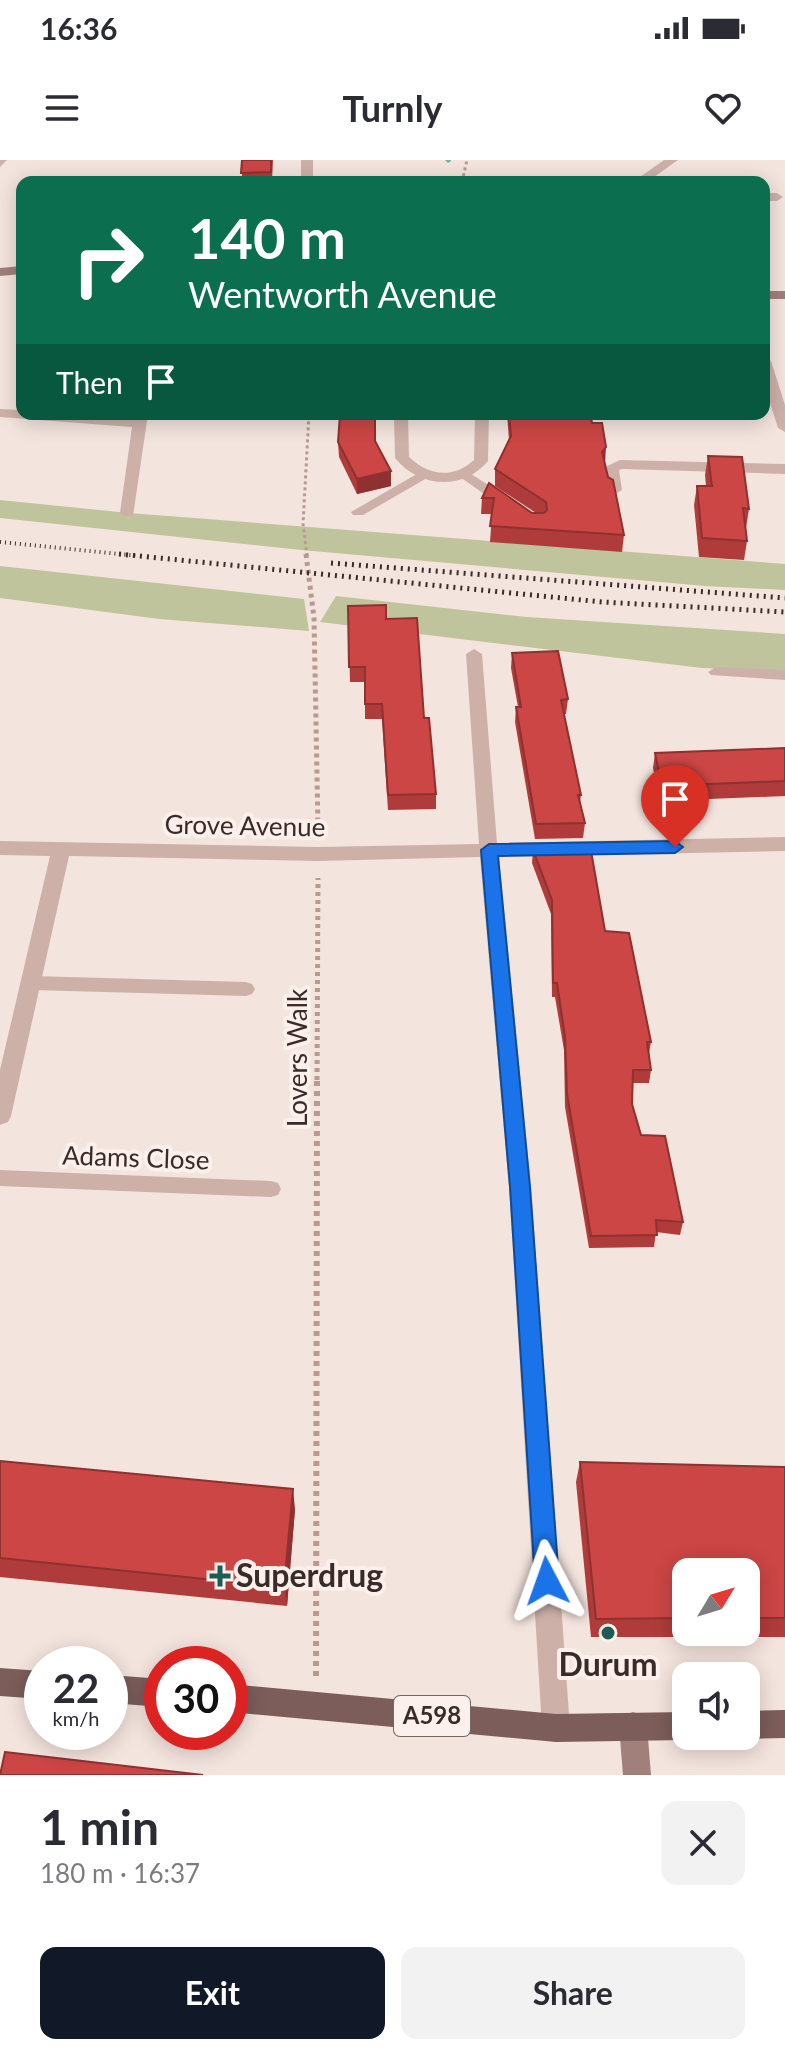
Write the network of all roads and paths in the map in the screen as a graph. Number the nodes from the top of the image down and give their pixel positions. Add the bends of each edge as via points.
1 (672, 160) edge
2 (648, 176) edge
3 (770, 380) edge
4 (141, 420) edge
5 (309, 420) edge
6 (401, 420) edge
7 (482, 420) edge
8 (785, 428) edge
9 (785, 469) edge
10 (465, 474) junction
11 (422, 475) junction
12 (614, 490) edge
13 (514, 508) edge
14 (358, 512) dead end
15 (128, 513) dead end
16 (474, 654) dead end
17 (716, 672) dead end
18 (785, 675) edge
19 (785, 844) edge
20 (0, 848) edge
21 (61, 850) junction
22 (489, 850) junction
23 (318, 854) junction
24 (33, 983) junction
25 (246, 989) dead end
26 (0, 1116) edge
27 (0, 1178) edge
28 (271, 1189) dead end
29 (0, 1682) edge
30 (24, 1684) edge
31 (248, 1699) edge
32 (316, 1704) junction
33 (785, 1724) edge
34 (760, 1725) edge
35 (633, 1726) junction
36 (672, 1726) edge
37 (556, 1728) junction
38 (637, 1775) edge

1 - 2 street
3 - 8 street
4 - 15 street
5 - 23 path, Lovers Walk via 303,524 314,618
6 - 11 street via 402,458
7 - 10 street via 481,461
9 - 12 street via 613,465
10 - 11 street via 440,479
10 - 13 lane
11 - 14 lane
16 - 22 street
17 - 18 lane
19 - 22 street, Grove Avenue
20 - 21 street, Grove Avenue
21 - 23 street, Grove Avenue
21 - 24 street
22 - 23 street, Grove Avenue
22 - 37 street via 520,1187
23 - 32 path, Lovers Walk
24 - 25 lane
24 - 26 street
27 - 28 lane, Adams Close
29 - 30 main road
31 - 32 main road, A598
32 - 37 main road, A598
33 - 34 main road
35 - 36 main road, A598
35 - 37 main road, A598
35 - 38 street

